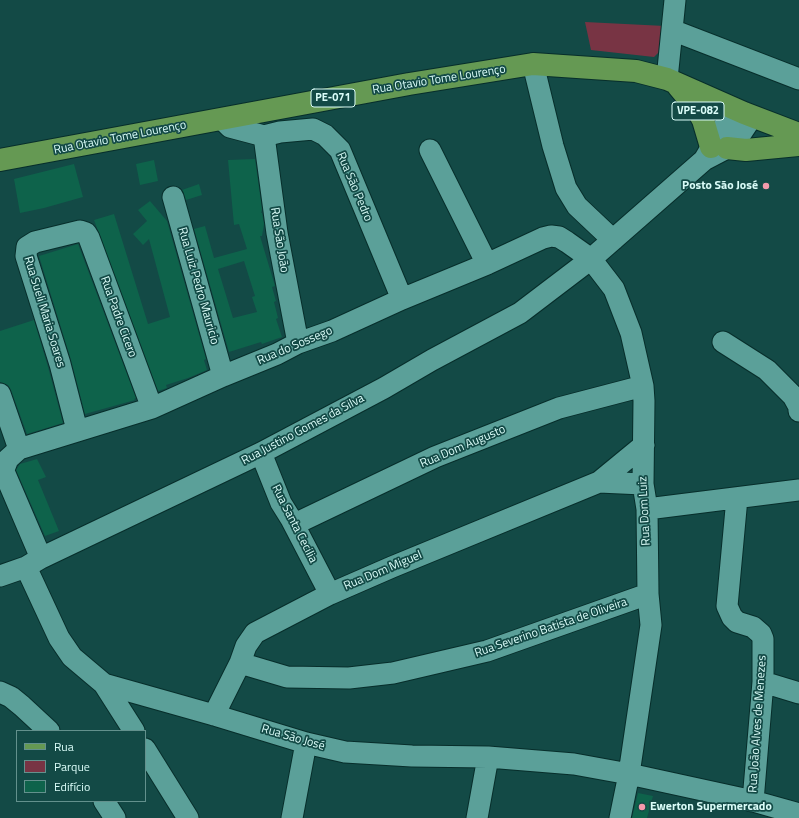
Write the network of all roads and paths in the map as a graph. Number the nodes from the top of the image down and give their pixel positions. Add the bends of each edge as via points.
1 (675, 0) edge
2 (672, 30) junction
3 (533, 64) junction
4 (799, 79) edge
5 (671, 80) junction
6 (744, 113) junction
7 (222, 119) junction
8 (799, 134) edge
9 (264, 136) junction
10 (799, 145) edge
11 (430, 150) dead end
12 (714, 152) junction
13 (0, 160) edge
14 (174, 197) dead end
15 (80, 231) joint
16 (613, 240) junction
17 (591, 260) junction
18 (486, 264) junction
19 (402, 299) junction
20 (723, 342) dead end
21 (298, 343) junction
22 (223, 376) junction
23 (643, 386) junction
24 (0, 394) edge
25 (152, 408) junction
26 (799, 411) edge
27 (77, 430) junction
28 (644, 445) junction
29 (19, 449) junction
30 (261, 453) junction
31 (599, 482) junction
32 (643, 484) junction
33 (799, 490) edge
34 (736, 498) junction
35 (647, 509) junction
36 (291, 519) junction
37 (34, 563) junction
38 (0, 576) edge
39 (330, 594) junction
40 (648, 594) junction
41 (240, 663) junction
42 (763, 682) junction
43 (104, 684) junction
44 (0, 692) edge
45 (799, 693) edge
46 (214, 715) junction
47 (47, 730) edge
48 (133, 730) edge
49 (306, 743) junction
50 (146, 751) edge
51 (488, 757) junction
52 (629, 774) junction
53 (753, 801) junction
54 (105, 802) edge
55 (799, 814) edge
56 (115, 818) edge
57 (188, 818) edge
58 (292, 818) edge
59 (477, 818) edge
60 (620, 818) edge

1 - 2 street
2 - 4 street
2 - 5 street
3 - 5 main road, Rua Otavio Tome Lourenço / PE-071 via 636,71
3 - 7 main road, Rua Otavio Tome Lourenço / PE-071
3 - 16 street via 566,188 578,206
5 - 6 main road, Rua Otavio Tome Lourenço / PE-071
5 - 12 main road, VPE-082 via 697,109
6 - 8 main road, Rua Otavio Tome Lourenço / PE-071
6 - 12 street, Rua Justino Gomes da Silva via 748,123 741,136
7 - 9 street, Rua São Pedro via 230,127
7 - 13 main road, Rua Otavio Tome Lourenço / PE-071
9 - 19 street, Rua São Pedro via 280,132 313,130 325,135 340,150
9 - 21 street, Rua São João via 277,233
10 - 12 main road
11 - 18 street
12 - 16 street, Rua Justino Gomes da Silva
14 - 22 street, Rua Luiz Pedro Mauricio
15 - 25 street, Rua Padre Cicero via 84,231 89,238
15 - 27 street, Rua Sueli Maria Soares via 35,242 26,251
16 - 17 street, Rua Justino Gomes da Silva
17 - 18 street, Rua do Sossego via 567,242 551,236
17 - 23 street, Rua Dom Luiz via 614,289 631,333
17 - 30 street, Rua Justino Gomes da Silva via 520,313
18 - 19 street, Rua do Sossego
19 - 21 street, Rua do Sossego via 332,331
20 - 26 street via 767,370 793,396
21 - 22 street, Rua do Sossego
22 - 25 street, Rua do Sossego
23 - 28 street, Rua Dom Luiz
23 - 36 street, Rua Dom Augusto via 559,408 435,457 299,522
24 - 29 street
25 - 27 street, Rua do Sossego
27 - 29 street, Rua do Sossego
28 - 31 street, Rua Dom Miguel
28 - 32 street, Rua Dom Luiz
29 - 37 street, Rua São José via 8,459 4,469
30 - 36 street, Rua Santa Cecilia via 281,503
30 - 37 street, Rua Justino Gomes da Silva
31 - 32 street, Rua Dom Miguel
31 - 39 street, Rua Dom Miguel
32 - 35 street, Rua Dom Luiz
33 - 34 street
34 - 35 street
34 - 42 street, Rua João Alves de Menezes via 727,606 732,617 738,622 753,627 761,634
35 - 40 street, Rua Dom Luiz
36 - 39 street, Rua Santa Cecilia
37 - 38 street, Rua Justino Gomes da Silva
37 - 43 street, Rua São José via 59,638 72,657
39 - 41 street, Rua Dom Miguel via 255,633 246,646
40 - 41 street, Rua Severino Batista de Oliveira via 487,651 394,673 349,678 287,677
40 - 52 street, Rua Dom Luiz via 651,625
41 - 46 street, Rua Dom Miguel
42 - 45 street
42 - 53 street, Rua João Alves de Menezes
43 - 46 street, Rua São José
43 - 48 street
44 - 47 street via 11,697
46 - 49 street, Rua São José
49 - 51 street, Rua São José via 345,752
49 - 58 street
50 - 57 street
51 - 52 street, Rua São José via 574,764
51 - 59 street
52 - 53 street, Rua São José
52 - 60 street, Rua Dom Luiz
53 - 55 street, Rua São José
54 - 56 street

